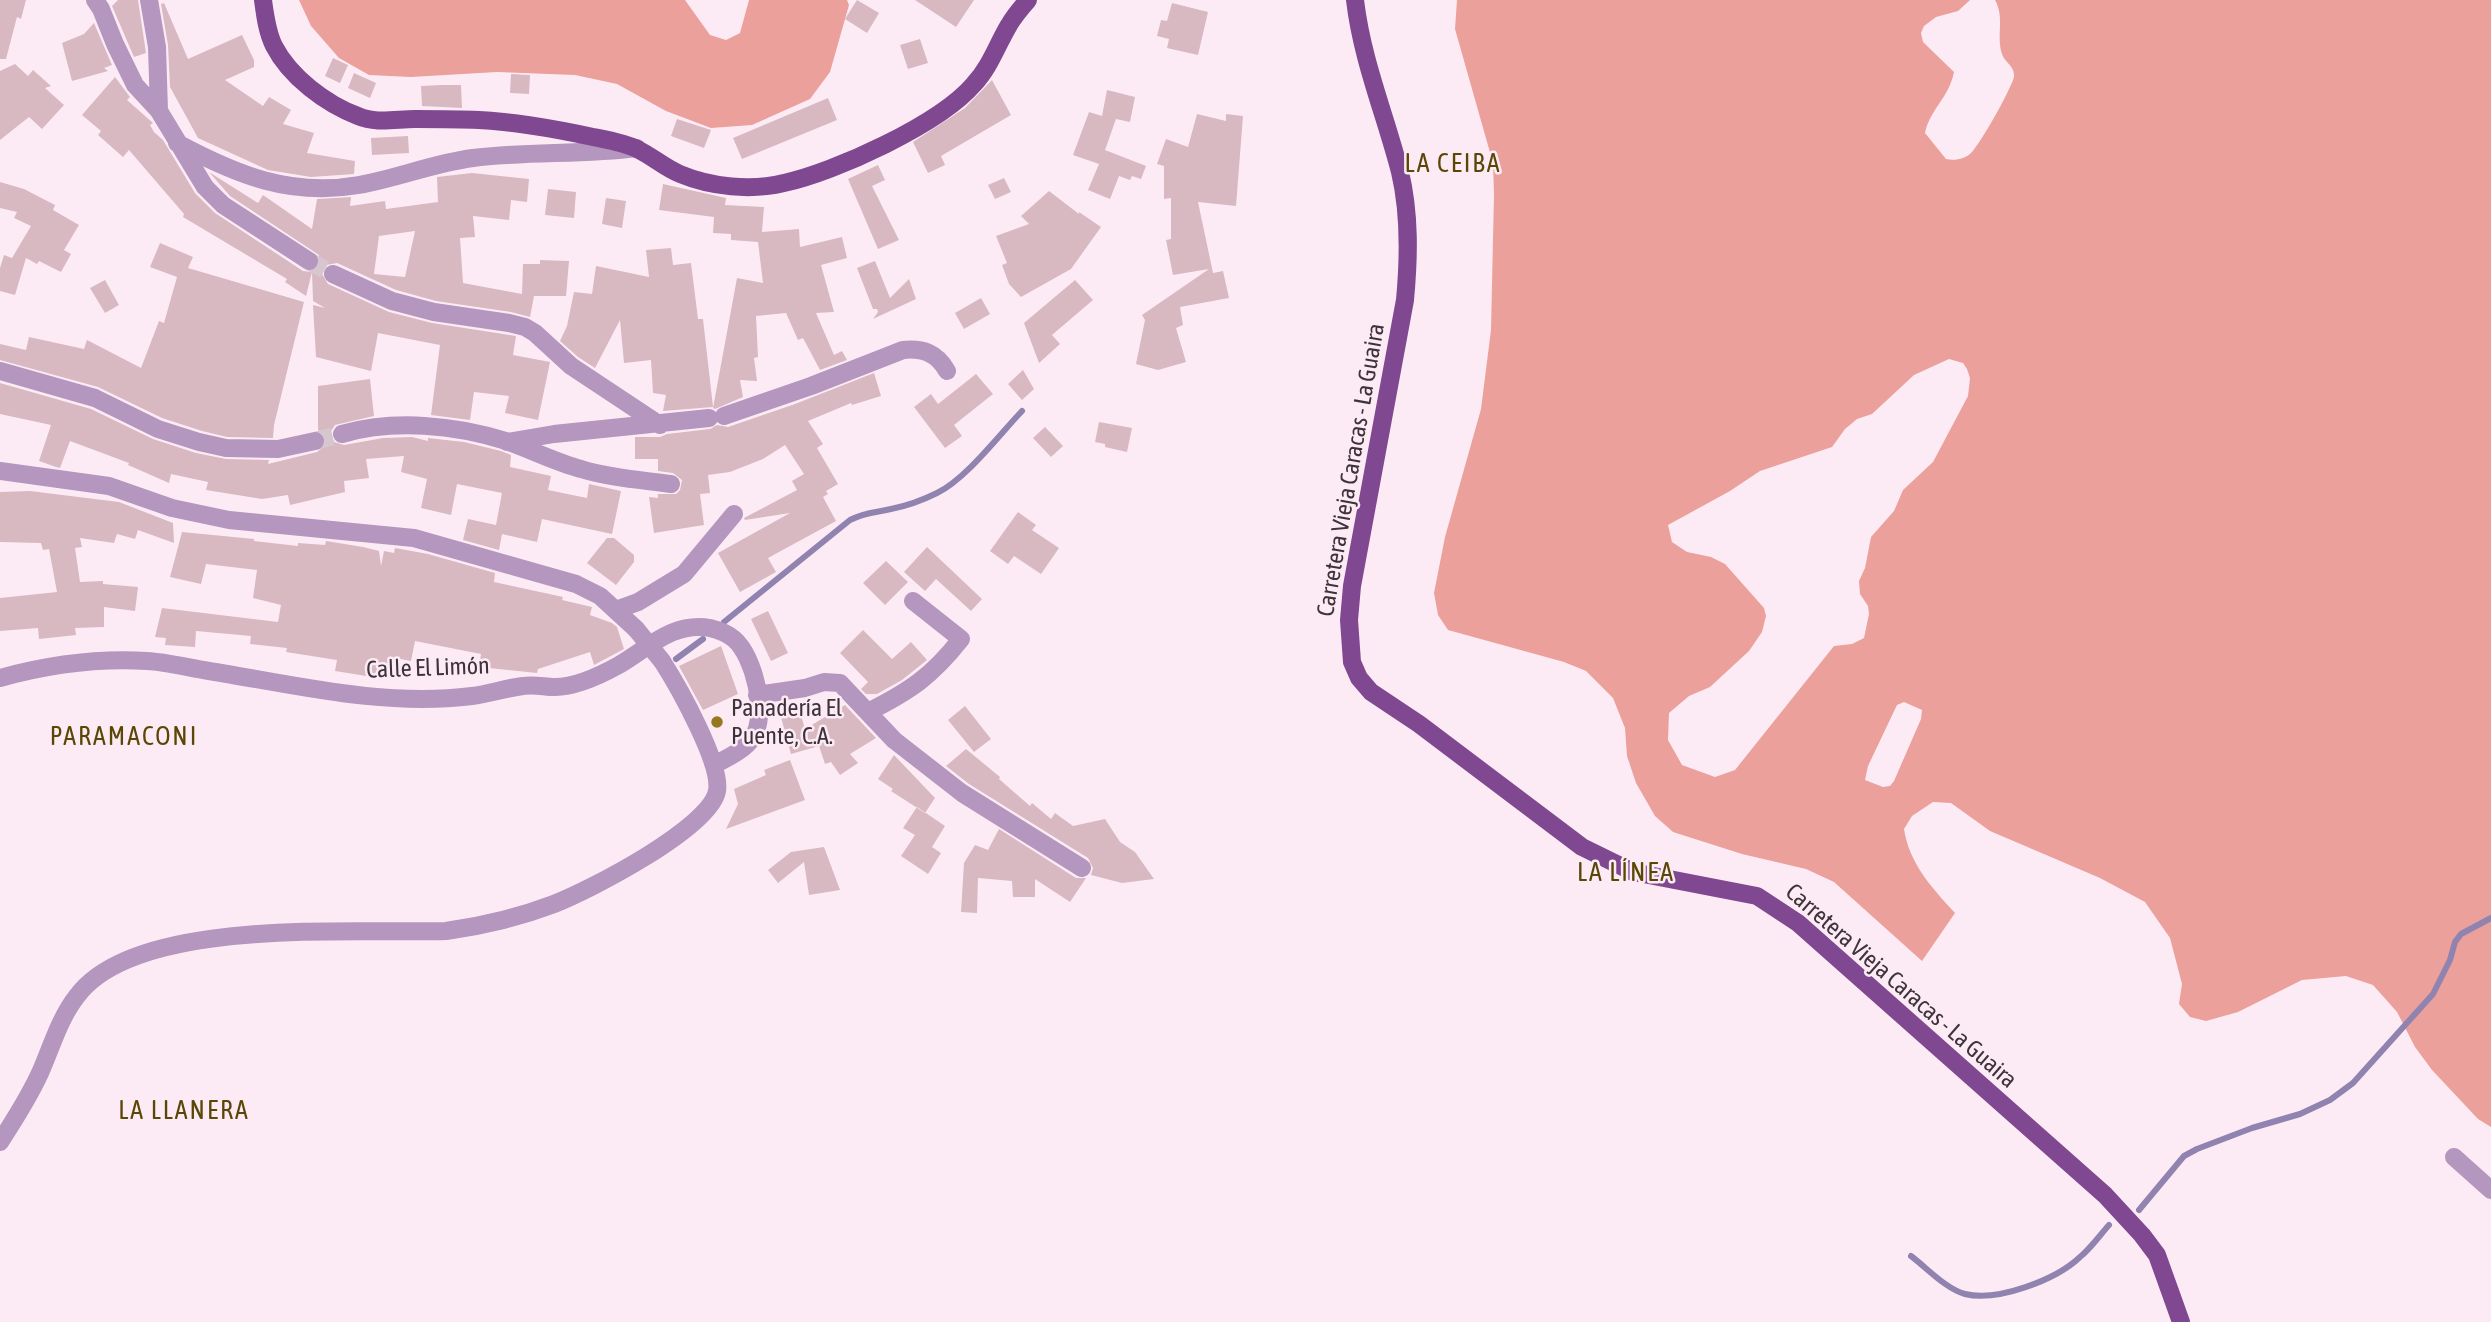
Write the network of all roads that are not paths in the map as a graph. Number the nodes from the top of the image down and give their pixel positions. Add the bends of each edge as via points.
1 (95, 0) edge
2 (149, 0) edge
3 (263, 0) edge
4 (1028, 0) edge
5 (1355, 0) edge
6 (159, 111) junction
7 (177, 143) junction
8 (637, 148) junction
9 (309, 261) tunnel mouth
10 (333, 274) tunnel mouth
11 (0, 371) edge
12 (947, 371) dead end
13 (660, 425) junction
14 (342, 434) tunnel mouth
15 (315, 441) tunnel mouth
16 (507, 442) junction
17 (0, 471) edge
18 (671, 484) dead end
19 (734, 514) dead end
20 (913, 601) dead end
21 (616, 610) junction
22 (0, 678) edge
23 (757, 695) junction
24 (868, 712) junction
25 (714, 765) junction
26 (1082, 868) dead end
27 (0, 1142) edge
28 (2454, 1157) dead end
29 (2491, 1190) edge
30 (2181, 1322) edge

1 - 6 street via 135,85
2 - 6 street via 158,47
3 - 8 main road via 274,46 289,67 310,87 360,118 480,120 550,128
4 - 8 main road via 1009,24 989,65 954,104 876,148 811,174 783,184 730,186 678,174
5 - 30 main road, Carretera Vieja Caracas - La Guaira via 1365,58 1399,171 1408,262 1405,300 1352,586 1349,642 1359,678 1371,692 1607,861 1633,872 1757,896 1798,923 2105,1195 2157,1255
6 - 7 street
7 - 8 street via 264,181 322,189 456,160
7 - 9 street via 205,187 223,205
10 - 13 street via 392,300 434,312 525,327 571,366
11 - 15 street via 96,398 158,429 199,442 226,448 278,449
12 - 13 street via 935,355 903,350 717,417
13 - 16 street
14 - 16 street via 375,426 412,426
16 - 18 street via 585,471
17 - 21 street via 109,486 172,508 229,520 414,538 576,584
19 - 21 street via 684,574
20 - 24 street via 961,639 924,680
21 - 25 street, bridge via 662,661
22 - 23 street, Calle El Limón via 94,661 148,661 332,694 472,696 525,685 554,687 589,680 665,635 682,628 707,627 734,639 747,657
23 - 24 street via 832,681 844,685
23 - 25 street, Calle El Limón via 759,709 752,738
24 - 26 street via 894,740 962,793
25 - 27 street via 717,792 707,812 694,824 638,860 552,905 446,932 213,938 159,949 106,970 88,983 65,1013 26,1102
28 - 29 street

